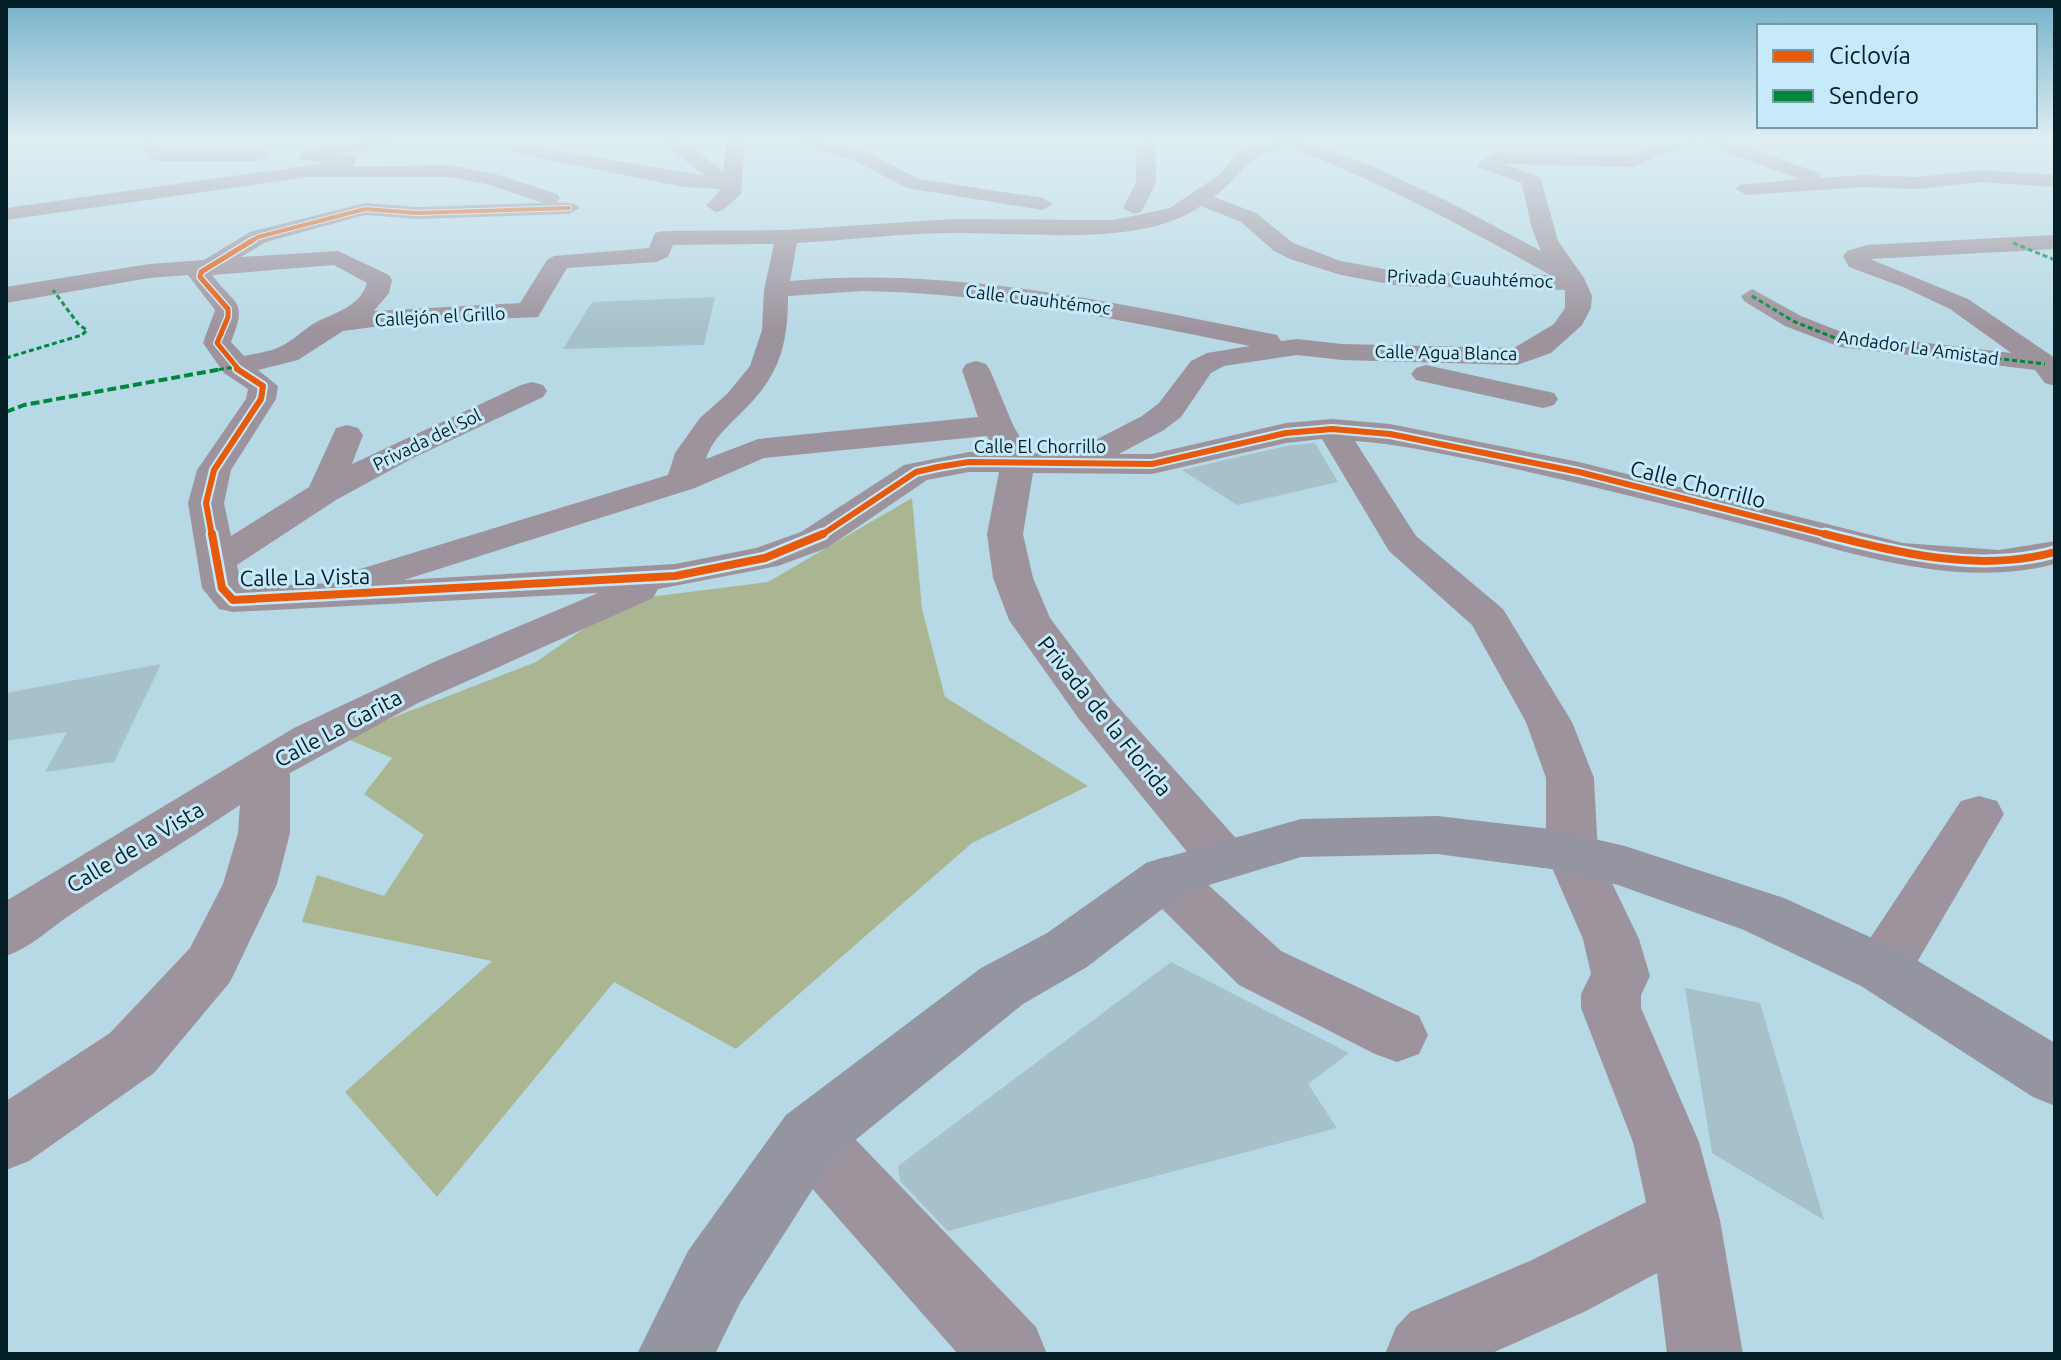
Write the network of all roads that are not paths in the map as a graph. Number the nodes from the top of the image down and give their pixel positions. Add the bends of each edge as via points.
1 (90, 203) edge
2 (562, 203) edge
3 (720, 203) edge
4 (1045, 203) edge
5 (1136, 203) edge
6 (1187, 203) edge
7 (1193, 203) edge
8 (1196, 203) edge
9 (1435, 203) edge
10 (1537, 203) edge
11 (1060, 205) dead end
12 (1090, 206) dead end
13 (1134, 208) junction
14 (6, 214) edge
15 (787, 237) junction
16 (663, 238) junction
17 (2055, 242) edge
18 (915, 259) dead end
19 (209, 276) junction
20 (1571, 279) junction
21 (927, 286) junction
22 (776, 290) junction
23 (6, 295) edge
24 (1752, 296) dead end
25 (1028, 298) junction
26 (341, 323) junction
27 (1297, 347) junction
28 (1342, 352) junction
29 (234, 367) junction
30 (976, 370) dead end
31 (2050, 370) edge
32 (532, 391) dead end
33 (767, 392) junction
34 (1543, 399) dead end
35 (997, 425) junction
36 (1332, 429) junction
37 (347, 435) dead end
38 (758, 449) junction
39 (1077, 462) junction
40 (1018, 463) junction
41 (683, 481) junction
42 (324, 493) junction
43 (2055, 552) edge
44 (217, 561) junction
45 (675, 576) junction
46 (303, 598) junction
47 (266, 765) junction
48 (1979, 814) dead end
49 (1572, 854) junction
50 (1224, 860) junction
51 (1165, 878) junction
52 (15, 913) edge
53 (1882, 969) junction
54 (1397, 1035) dead end
55 (2055, 1077) edge
56 (809, 1137) junction
57 (6, 1139) edge
58 (1685, 1220) junction
59 (675, 1354) edge
60 (1009, 1354) edge
61 (1423, 1354) edge
62 (1705, 1354) edge

1 - 14 street
2 - 19 street via 572,207 417,213 365,209 258,237
3 - 16 street
4 - 11 street
5 - 13 street
6 - 13 street
7 - 15 street via 1157,219 1102,228 953,226
8 - 20 street, Privada Cuauhtémoc via 1229,208 1261,226 1282,246 1318,261 1400,279
9 - 20 street
10 - 20 street via 1547,242
12 - 13 street
15 - 16 street
15 - 22 street
16 - 26 street, Callejón el Grillo via 656,255 562,261 529,311 519,314 403,315
17 - 31 street via 1855,256 1857,262 1959,304
18 - 21 street
19 - 23 street via 149,271
19 - 26 street via 261,262 338,258 380,280 374,298
19 - 29 street, Calle La Vista via 228,309 217,343
20 - 28 street, Calle Agua Blanca via 1580,304 1571,323 1532,353 1517,357
21 - 22 street, Calle Cuauhtémoc
21 - 25 street, Calle Cuauhtémoc
22 - 33 street via 775,330 764,368
24 - 31 street, Andador La Amistad via 1793,321 1840,340
25 - 27 street, Calle Cuauhtémoc
25 - 33 street via 808,320
26 - 29 street, Callejón el Grillo via 288,354
27 - 28 street, Calle Agua Blanca
27 - 39 street, Calle Agua Blanca via 1217,359 1201,367 1170,410
28 - 34 street
29 - 44 street, Calle La Vista via 263,386 261,399 214,470 206,503
30 - 35 street
32 - 42 street, Privada del Sol
33 - 38 street
33 - 41 street via 711,425 691,453
35 - 38 street
35 - 40 street
36 - 39 street, Calle El Chorrillo via 1286,433 1152,464
36 - 43 street, Calle Chorrillo via 1390,434 1520,459 1903,554 2034,559
36 - 49 street via 1402,543 1489,618 1504,640 1549,722 1570,778
37 - 42 street, Privada del Sol
38 - 41 street
39 - 40 street, Calle El Chorrillo
40 - 45 street, Calle El Chorrillo via 969,462 916,472 814,540 765,558
40 - 50 street, Privada de la Florida via 1005,534 1013,578 1030,620 1095,709
41 - 46 street
42 - 44 street, Privada del Sol
44 - 46 street, Calle La Vista via 222,588 233,600
45 - 46 street, Calle La Vista
45 - 47 street, Calle La Garita via 487,653
47 - 52 street, Calle de la Vista via 136,849
47 - 57 street, Calle La Garita via 264,833 250,884 210,965 132,1053
48 - 53 street
49 - 50 main road via 1437,835 1380,835 1301,838
49 - 53 main road via 1625,866 1764,914
49 - 58 street via 1611,939 1621,976 1611,994 1611,1008 1666,1142
50 - 51 main road
51 - 54 street via 1260,968
51 - 56 main road via 1067,950 1002,986
53 - 55 main road
56 - 59 main road via 714,1277
56 - 60 street
58 - 61 street via 1558,1286 1437,1339
58 - 62 street

